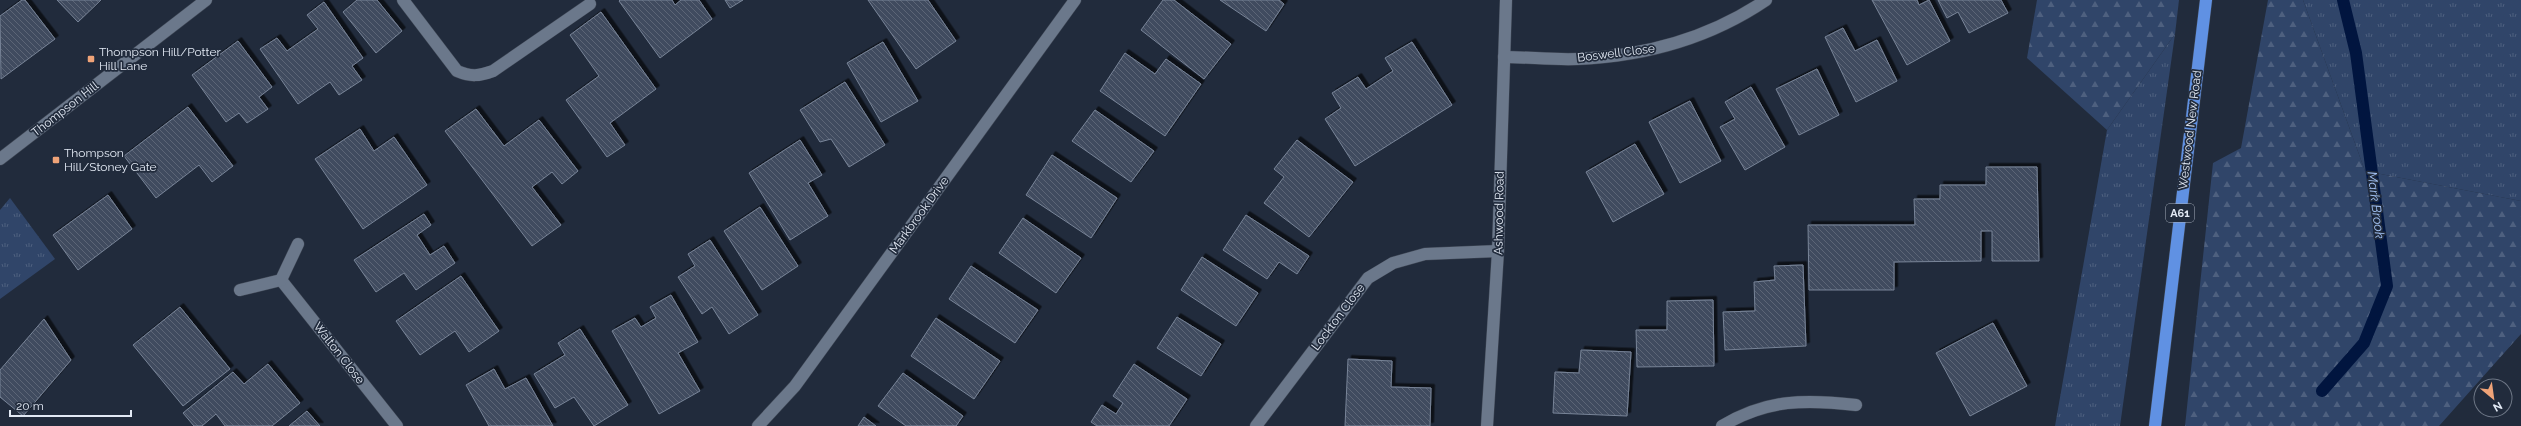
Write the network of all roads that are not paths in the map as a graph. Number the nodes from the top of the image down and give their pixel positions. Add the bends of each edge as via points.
1 (206, 0) edge
2 (403, 0) edge
3 (1075, 0) edge
4 (1506, 0) edge
5 (1766, 0) edge
6 (2206, 0) edge
7 (590, 4) dead end
8 (1504, 56) junction
9 (0, 159) edge
10 (298, 244) dead end
11 (1498, 251) junction
12 (281, 280) junction
13 (240, 290) dead end
14 (1856, 405) dead end
15 (397, 426) edge
16 (758, 426) edge
17 (1256, 426) edge
18 (1488, 426) edge
19 (1722, 426) edge
20 (2155, 426) edge

1 - 9 street, Thompson Hill
2 - 7 street via 457,71 469,76 480,76 493,71
3 - 16 street, Markbrook Drive via 795,386
4 - 8 street, Ashwood Road
5 - 8 street, Boswell Close via 1702,36 1646,52 1577,59
6 - 20 highway, Westwood New Road / A61
8 - 11 street, Ashwood Road
10 - 12 street
11 - 17 street, Lockton Close via 1425,254 1393,263 1368,278
11 - 18 street, Ashwood Road
12 - 13 street
12 - 15 street, Walton Close
14 - 19 street via 1820,400 1788,401 1734,419

